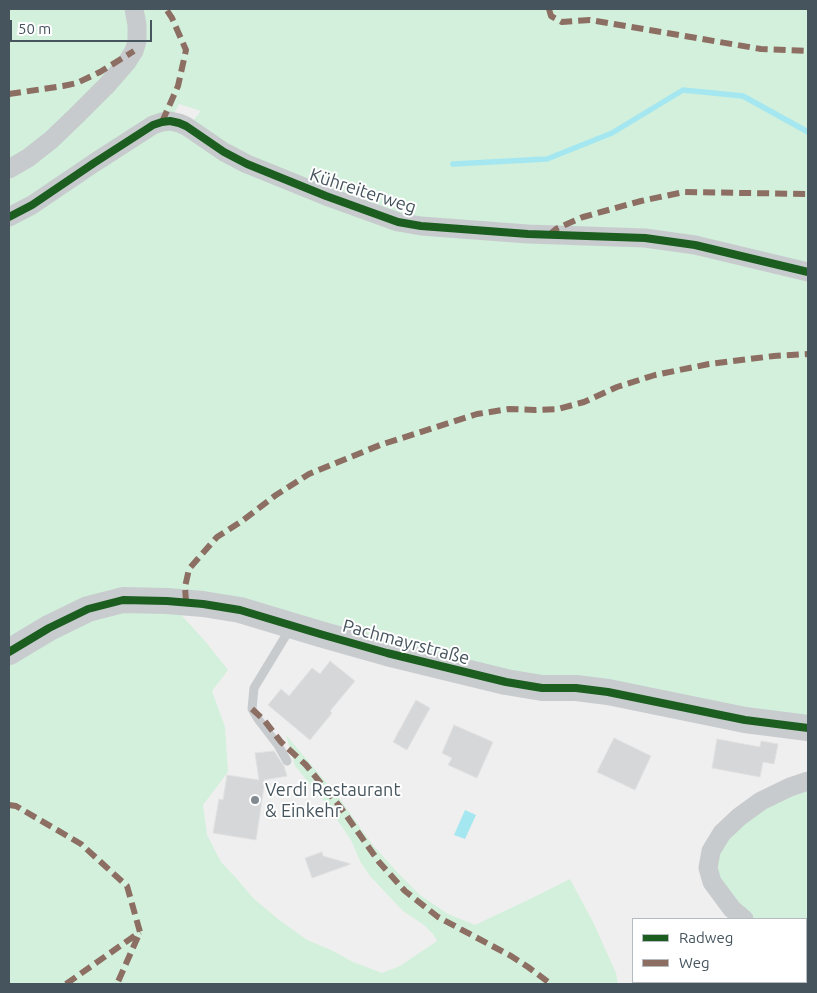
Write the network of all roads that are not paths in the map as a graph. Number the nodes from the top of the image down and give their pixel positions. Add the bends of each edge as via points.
1 (134, 9) edge
2 (9, 169) edge
3 (9, 217) edge
4 (808, 272) edge
5 (292, 626) junction
6 (9, 652) edge
7 (808, 728) edge
8 (288, 761) dead end
9 (808, 781) edge
10 (743, 918) edge

1 - 2 street via 137,41 127,62 50,140
3 - 4 street, Kühreiterweg via 153,125 170,121 186,126 224,152 256,168 398,222 528,234 645,238
5 - 6 street, Pachmayrstraße via 240,610 204,604 123,600 88,609
5 - 7 street, Pachmayrstraße via 506,682 608,692 745,720
5 - 8 lane via 254,688 252,709
9 - 10 street via 761,801 739,817 711,851 708,868 712,882

